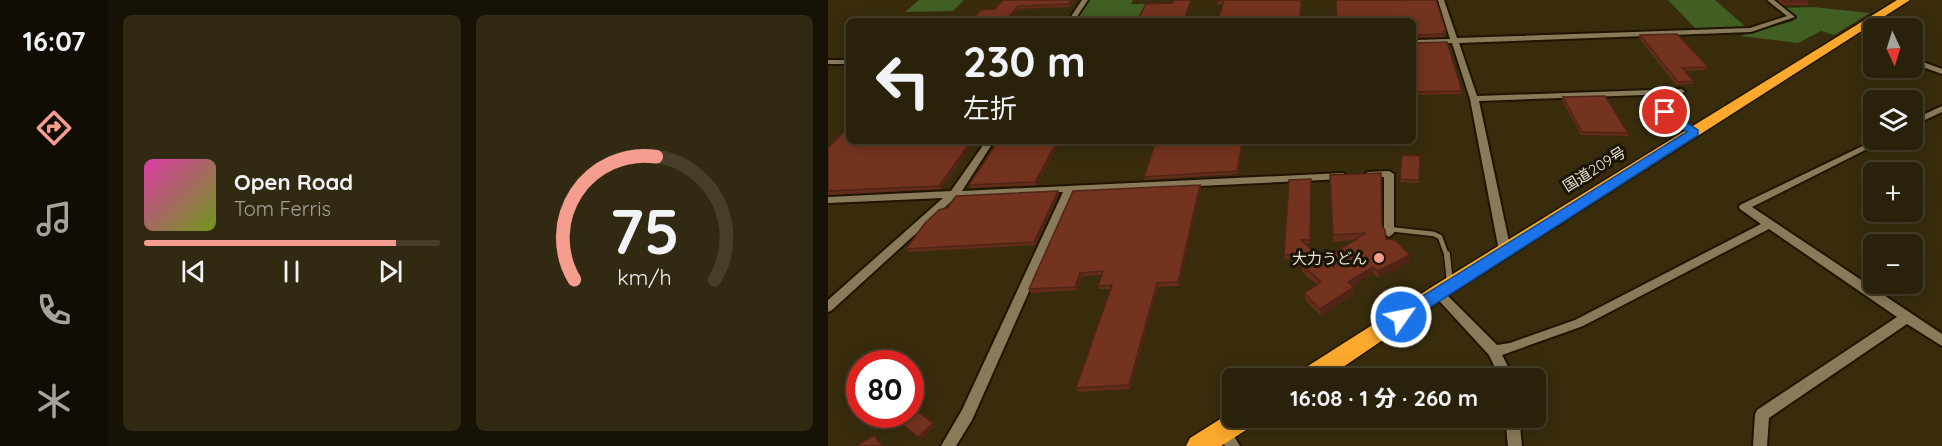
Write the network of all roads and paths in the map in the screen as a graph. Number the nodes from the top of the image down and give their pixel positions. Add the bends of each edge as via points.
1 (1085, 0) edge
2 (1441, 0) edge
3 (1770, 0) edge
4 (1905, 0) edge
5 (1073, 18) edge
6 (1454, 40) junction
7 (1416, 42) edge
8 (828, 62) edge
9 (846, 62) edge
10 (1923, 64) edge
11 (1942, 72) edge
12 (1474, 99) junction
13 (1942, 109) edge
14 (1923, 118) edge
15 (1694, 132) junction
16 (988, 144) edge
17 (1863, 149) edge
18 (1070, 188) junction
19 (955, 193) junction
20 (828, 200) edge
21 (1769, 224) junction
22 (1389, 231) joint
23 (1504, 251) junction
24 (1444, 289) junction
25 (828, 307) edge
26 (1907, 317) junction
27 (1942, 341) edge
28 (1494, 351) junction
29 (1323, 368) edge
30 (1502, 368) edge
31 (1513, 428) edge
32 (1228, 439) edge
33 (948, 446) edge
34 (1199, 446) edge
35 (1515, 446) edge
36 (1760, 446) edge

1 - 5 street
2 - 6 street
3 - 6 street via 1792,17 1751,30
4 - 15 highway, 国道209号
6 - 7 street
6 - 12 street
8 - 9 street
10 - 11 street
12 - 15 street via 1681,91 1665,112
12 - 23 street
13 - 14 street
15 - 23 highway, 国道209号
16 - 19 street
17 - 21 street via 1744,207
18 - 19 street
18 - 22 street via 1389,174
18 - 33 street via 967,415
19 - 20 street
19 - 25 street
21 - 26 street
21 - 28 street via 1580,323
22 - 24 lane via 1423,229 1440,237 1447,255
23 - 24 highway, 国道209号
24 - 28 street
24 - 29 highway, 国道209号
26 - 27 street
26 - 36 street via 1762,415
28 - 30 street
31 - 35 street
32 - 34 highway

